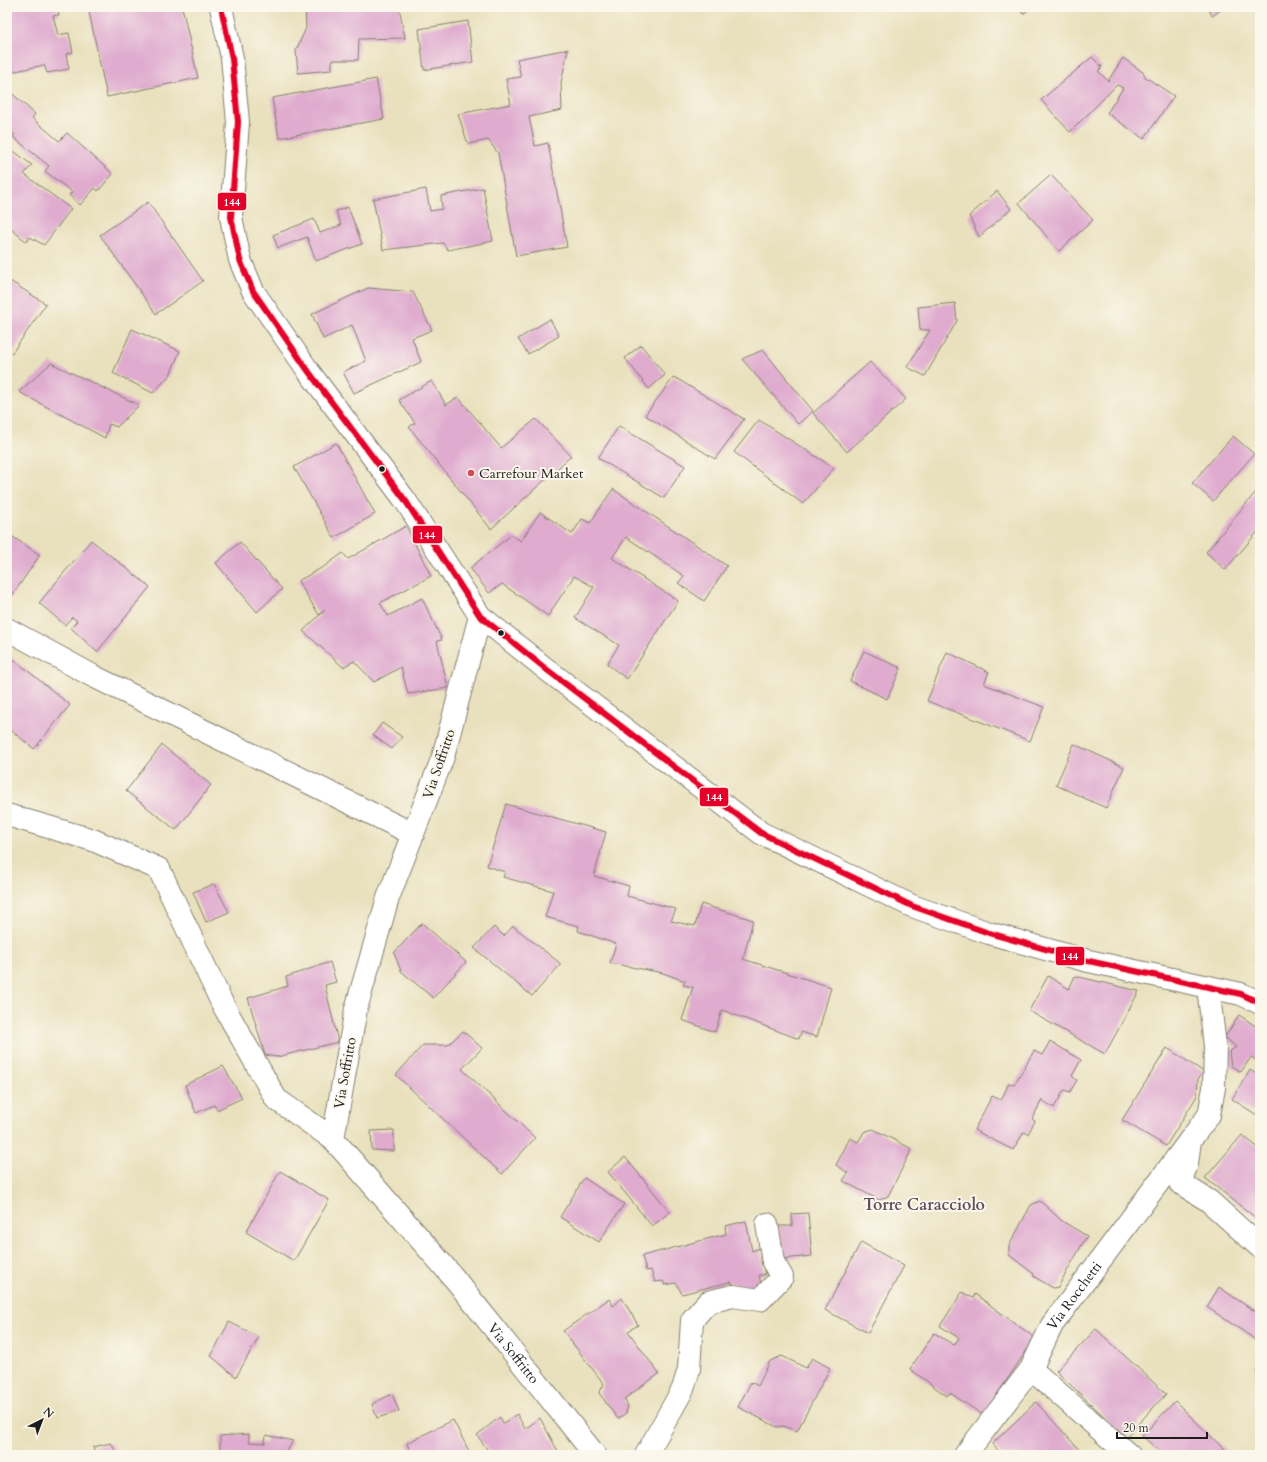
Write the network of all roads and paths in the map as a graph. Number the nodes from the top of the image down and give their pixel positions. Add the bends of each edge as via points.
1 (221, 7) edge
2 (480, 616) junction
3 (7, 629) edge
4 (7, 815) edge
5 (413, 834) junction
6 (1208, 987) junction
7 (1260, 1003) edge
8 (333, 1139) junction
9 (1190, 1140) junction
10 (767, 1224) dead end
11 (1260, 1247) edge
12 (1031, 1368) junction
13 (595, 1455) edge
14 (646, 1455) edge
15 (965, 1455) edge
16 (1129, 1455) edge

1 - 2 street via 232,58 238,122 231,217 240,260 253,291 309,372 405,500
2 - 5 street, Via Soffritto via 443,757
2 - 6 street via 762,833 912,906 989,933 1084,960
3 - 5 street via 93,676
4 - 8 street via 93,840 159,869 222,1003 276,1099
5 - 8 street, Via Soffritto via 388,898 356,1009
6 - 7 street via 1241,994
6 - 9 street, Via Rocchetti via 1215,1046 1214,1088 1209,1115
8 - 13 street, Via Soffritto via 454,1278
9 - 11 street via 1187,1164 1180,1183 1209,1201
9 - 12 street, Via Rocchetti via 1052,1325
10 - 14 street via 773,1262 782,1277 760,1300 733,1296 708,1302 692,1320 689,1369 683,1390
12 - 15 street, Via Rocchetti
12 - 16 street

